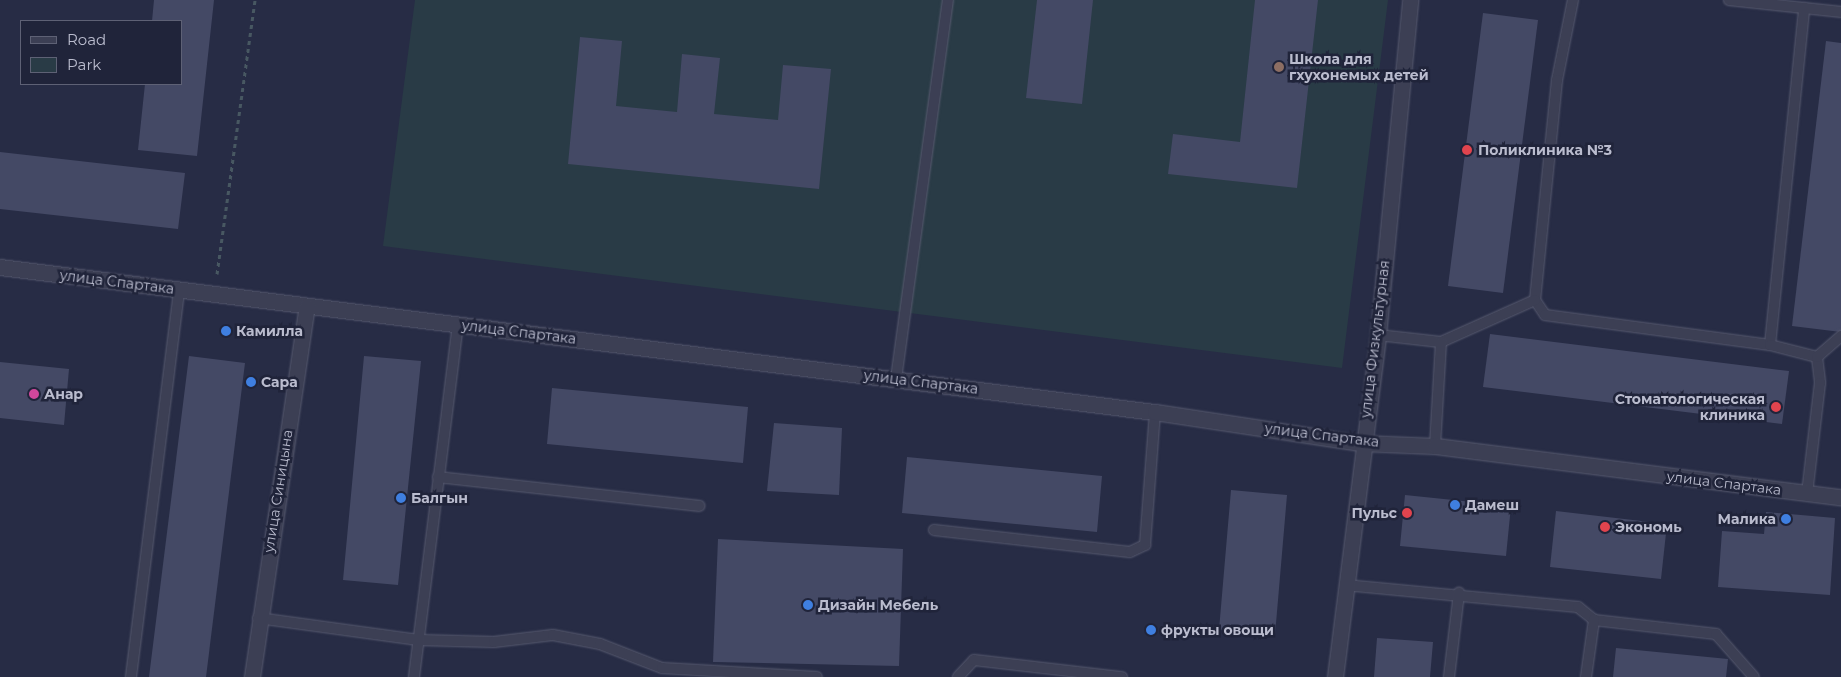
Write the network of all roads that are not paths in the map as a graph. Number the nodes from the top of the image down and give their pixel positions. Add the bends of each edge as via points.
1 (948, 0) edge
2 (1410, 0) edge
3 (1573, 0) edge
4 (1729, 0) edge
5 (1804, 8) junction
6 (1841, 12) edge
7 (0, 267) edge
8 (180, 290) junction
9 (1535, 300) junction
10 (307, 306) junction
11 (458, 325) junction
12 (1378, 335) junction
13 (1841, 336) edge
14 (1441, 342) junction
15 (1770, 345) junction
16 (1817, 356) junction
17 (896, 379) junction
18 (1155, 412) junction
19 (1362, 442) junction
20 (1435, 446) junction
21 (438, 477) junction
22 (1807, 493) junction
23 (1841, 497) edge
24 (698, 506) dead end
25 (934, 530) dead end
26 (1345, 585) junction
27 (1459, 593) junction
28 (258, 618) junction
29 (1594, 620) junction
30 (419, 640) junction
31 (131, 677) edge
32 (252, 677) edge
33 (414, 677) edge
34 (817, 677) edge
35 (958, 677) edge
36 (1122, 677) edge
37 (1335, 677) edge
38 (1449, 677) edge
39 (1586, 677) edge
40 (1754, 677) edge

1 - 17 lane
2 - 12 street, улица Физкультурная
3 - 9 lane via 1557,80
4 - 5 lane
5 - 6 lane
5 - 15 lane
7 - 8 street, улица Спартака
8 - 10 street, улица Спартака
8 - 31 lane
9 - 14 lane
9 - 15 lane via 1545,315
10 - 11 street, улица Спартака
10 - 28 street, улица Синицына
11 - 17 street, улица Спартака
11 - 21 lane
12 - 14 lane
12 - 19 street, улица Физкультурная
13 - 16 lane
14 - 20 lane
15 - 16 lane
16 - 22 lane via 1820,382
17 - 18 street, улица Спартака
18 - 19 street, улица Спартака
18 - 25 lane via 1146,545 1130,552
19 - 20 street, улица Спартака
19 - 26 street, улица Физкультурная
20 - 22 street, улица Спартака
21 - 24 lane
21 - 30 lane
22 - 23 street, улица Спартака
26 - 27 lane
26 - 37 street, улица Физкультурная
27 - 29 lane via 1578,607
27 - 38 lane
28 - 30 lane
28 - 32 street, улица Синицына
29 - 39 lane
29 - 40 lane via 1716,634
30 - 33 lane
30 - 34 lane via 494,642 553,635 600,644 662,668
35 - 36 lane via 974,660

